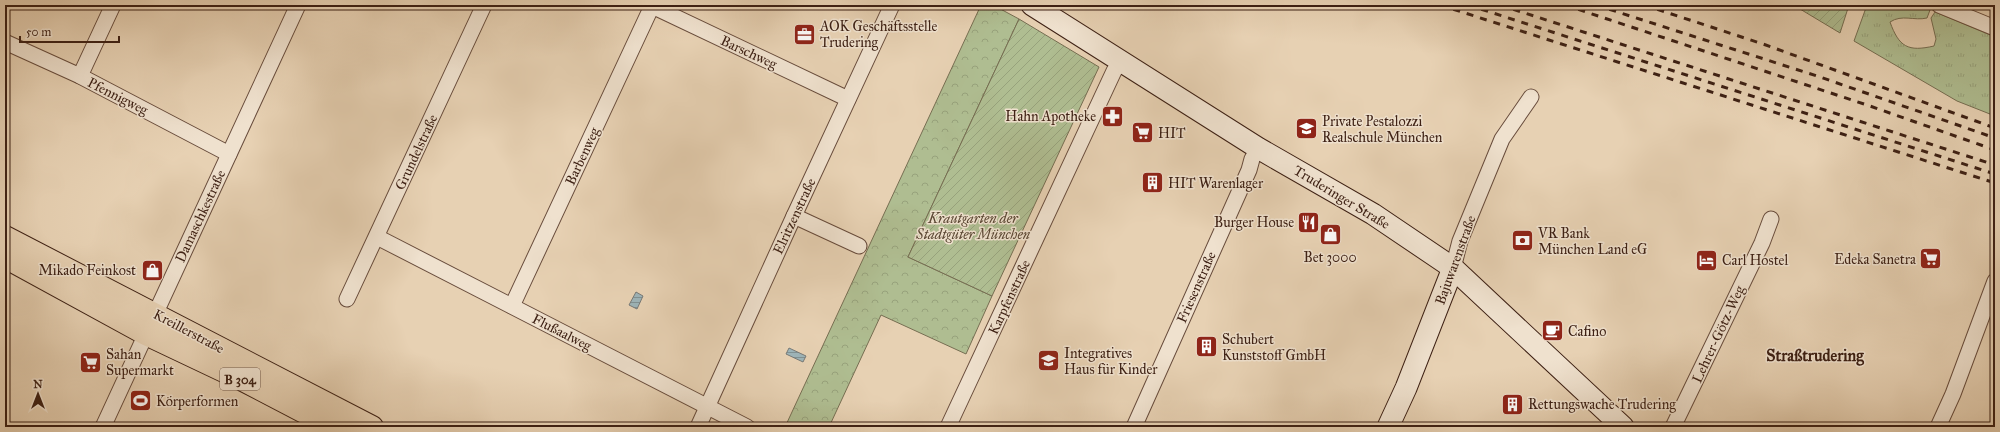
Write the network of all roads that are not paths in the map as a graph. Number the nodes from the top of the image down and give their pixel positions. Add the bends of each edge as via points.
1 (113, 5) edge
2 (298, 5) edge
3 (484, 5) edge
4 (651, 5) edge
5 (892, 5) edge
6 (1032, 5) edge
7 (1939, 5) edge
8 (1995, 28) edge
9 (5, 42) edge
10 (1122, 60) junction
11 (80, 76) junction
12 (1531, 97) dead end
13 (848, 99) junction
14 (1258, 148) junction
15 (230, 154) junction
16 (794, 216) junction
17 (1771, 219) dead end
18 (5, 237) edge
19 (377, 237) junction
20 (859, 246) dead end
21 (5, 257) edge
22 (1453, 268) junction
23 (1995, 281) edge
24 (347, 300) dead end
25 (512, 306) junction
26 (155, 313) junction
27 (146, 334) junction
28 (708, 406) junction
29 (103, 427) edge
30 (333, 427) edge
31 (372, 427) edge
32 (698, 427) edge
33 (748, 427) edge
34 (948, 427) edge
35 (1134, 427) edge
36 (1388, 427) edge
37 (1623, 427) edge
38 (1673, 427) edge
39 (1938, 427) edge

1 - 11 street
2 - 15 street, Damaschkestraße
3 - 19 street, Grundelstraße
4 - 13 street, Barschweg
4 - 25 street, Barbenweg
5 - 13 street, Elritzenstraße
6 - 10 street, Truderinger Straße
7 - 8 street
9 - 11 street, Pfennigweg
10 - 14 street, Truderinger Straße
10 - 34 street, Karpfenstraße via 1114,71
11 - 15 street, Pfennigweg
12 - 22 street, Bajuwarenstraße via 1502,140 1460,241
13 - 16 street, Elritzenstraße
14 - 22 street, Truderinger Straße via 1373,214
14 - 35 street, Friesenstraße
15 - 26 street, Damaschkestraße
16 - 20 street
16 - 28 street, Elritzenstraße
17 - 38 street, Lehrer-Götz-Weg via 1762,243
18 - 26 main road, Kreillerstraße / B 304
19 - 24 street, Grundelstraße
19 - 25 street, Flußaalweg
21 - 27 main road, Kreillerstraße / B 304
22 - 36 street, Bajuwarenstraße
22 - 37 street, Truderinger Straße
23 - 39 street
25 - 28 street, Flußaalweg
26 - 27 street, Damaschkestraße
26 - 31 main road, Kreillerstraße / B 304
27 - 29 street, Damaschkestraße
27 - 30 main road, Kreillerstraße / B 304 via 243,380
28 - 32 street, Elritzenstraße
28 - 33 street, Flußaalweg

